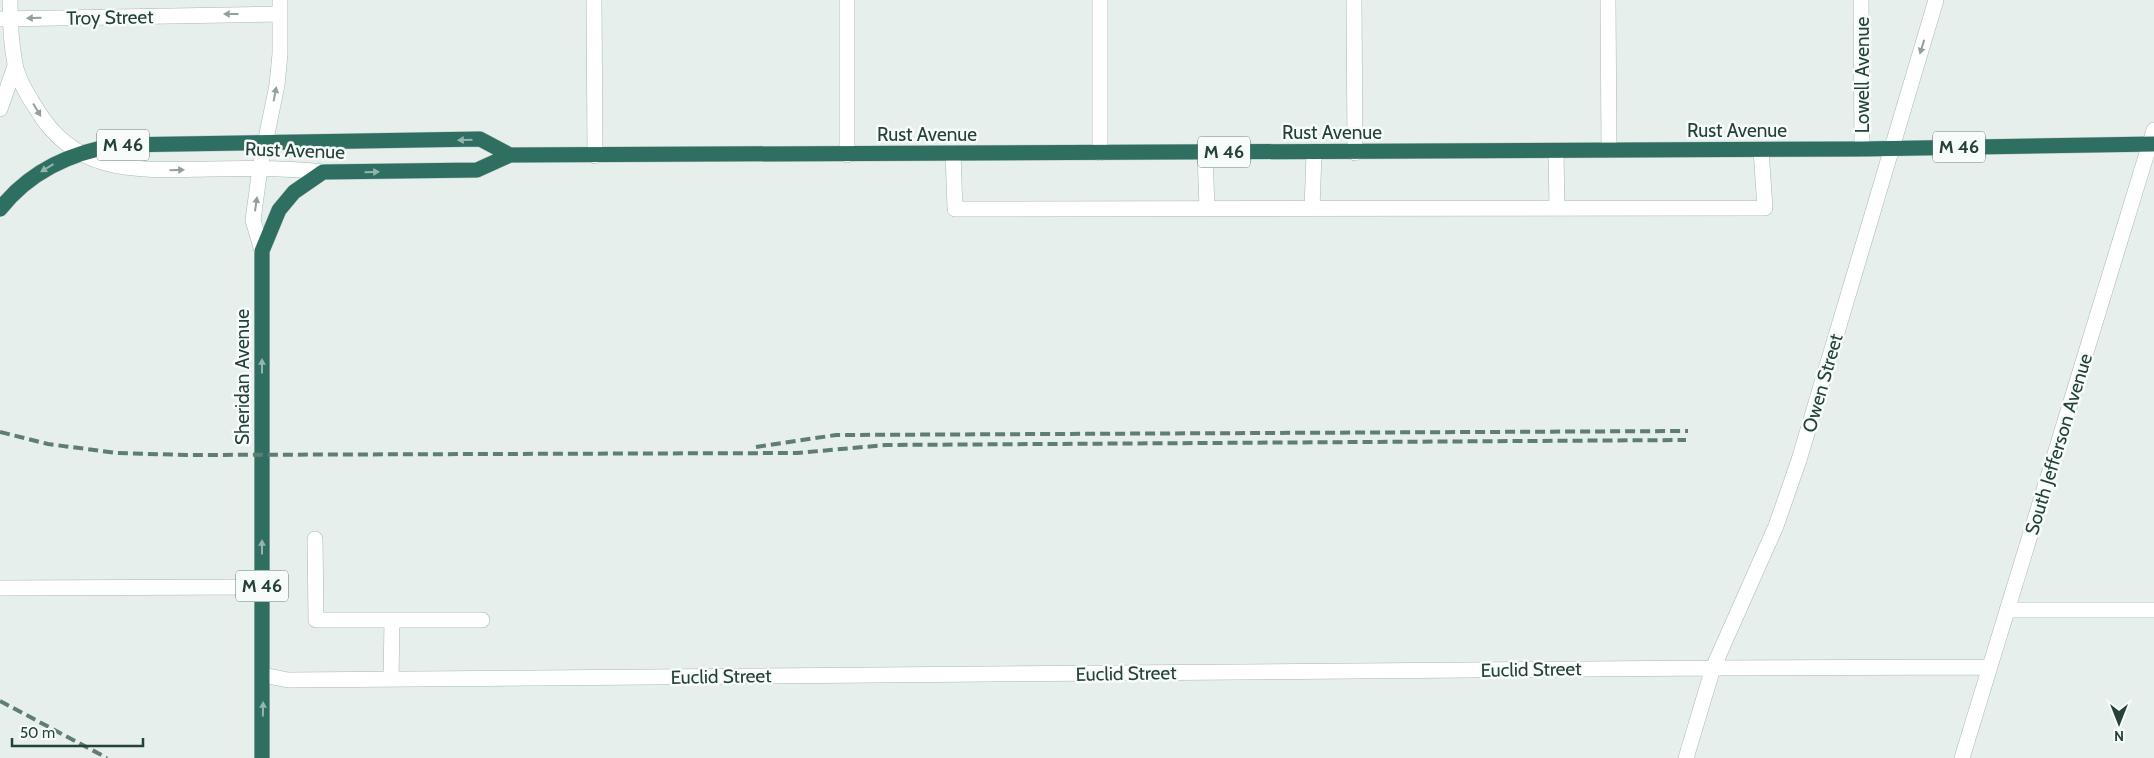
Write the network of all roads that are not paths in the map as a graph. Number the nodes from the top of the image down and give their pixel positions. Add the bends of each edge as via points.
1 (10, 0) edge
2 (594, 0) edge
3 (846, 0) edge
4 (1100, 0) edge
5 (1354, 0) edge
6 (1608, 0) edge
7 (1861, 0) edge
8 (1936, 0) edge
9 (280, 7) edge
10 (5, 19) edge
11 (15, 66) junction
12 (0, 109) edge
13 (2154, 130) edge
14 (266, 142) junction
15 (2152, 144) edge
16 (1862, 149) junction
17 (1891, 149) junction
18 (1609, 150) junction
19 (1761, 150) junction
20 (1556, 151) junction
21 (1205, 152) junction
22 (1314, 152) junction
23 (1355, 152) junction
24 (79, 153) junction
25 (953, 153) junction
26 (1100, 153) junction
27 (847, 155) junction
28 (510, 156) junction
29 (595, 156) junction
30 (260, 168) junction
31 (323, 172) junction
32 (1558, 208) junction
33 (0, 209) edge
34 (1207, 209) junction
35 (1312, 209) junction
36 (262, 251) junction
37 (315, 539) dead end
38 (262, 587) junction
39 (0, 588) edge
40 (2007, 610) junction
41 (2154, 610) edge
42 (392, 620) junction
43 (482, 620) dead end
44 (1989, 667) junction
45 (1713, 668) junction
46 (264, 675) junction
47 (391, 679) junction
48 (262, 758) edge
49 (1686, 758) edge
50 (1962, 758) edge

1 - 10 street
2 - 29 street
3 - 27 street
4 - 26 street
5 - 23 street
6 - 18 street
7 - 16 street, Lowell Avenue
8 -> 17 street, Owen Street
9 -> 10 street, Troy Street
14 -> 9 street, Sheridan Avenue via 277,85
10 - 11 street
11 - 12 street
11 -> 24 street, Rust Avenue via 40,116 63,143
13 - 15 street, South Jefferson Avenue
14 - 24 highway, Rust Avenue / M 46 via 118,145
28 -> 14 highway, Rust Avenue / M 46 via 480,139
14 - 30 street, Sheridan Avenue
15 - 17 highway, Rust Avenue / M 46
15 - 40 street, South Jefferson Avenue
16 - 17 highway, Rust Avenue / M 46
16 - 19 highway, Rust Avenue / M 46
17 - 45 street, Owen Street via 1799,460 1776,526
18 - 19 highway, Rust Avenue / M 46
18 - 20 highway, Rust Avenue / M 46
19 - 32 street via 1766,208
20 - 23 highway, Rust Avenue / M 46
20 - 32 street
21 - 22 highway, Rust Avenue / M 46
21 - 26 highway, Rust Avenue / M 46
21 - 34 street
22 - 23 highway, Rust Avenue / M 46
22 - 35 street
24 -> 30 street, Rust Avenue via 98,162 130,169
24 -> 33 highway, Rust Avenue / M 46 via 37,174
25 - 26 highway, Rust Avenue / M 46
25 - 27 highway, Rust Avenue / M 46
25 - 34 street via 955,209
27 - 29 highway, Rust Avenue / M 46
28 - 29 highway, Rust Avenue / M 46
31 -> 28 highway, Rust Avenue / M 46 via 478,170
30 - 31 street, Rust Avenue
36 -> 30 street, Sheridan Avenue via 254,220
31 - 36 highway, M 46 via 294,192 279,210
32 - 35 street
34 - 35 street
38 -> 36 highway, Sheridan Avenue / M 46
37 - 42 street via 316,620
38 - 39 street
38 - 46 highway, Sheridan Avenue / M 46
40 - 41 street
40 - 44 street, South Jefferson Avenue
42 - 43 street
42 - 47 street
44 - 45 street, Euclid Street
44 - 50 street, South Jefferson Avenue
45 - 47 street, Euclid Street
45 - 49 street, Owen Street
46 - 47 street, Euclid Street via 288,680
48 -> 46 highway, Sheridan Avenue / M 46

